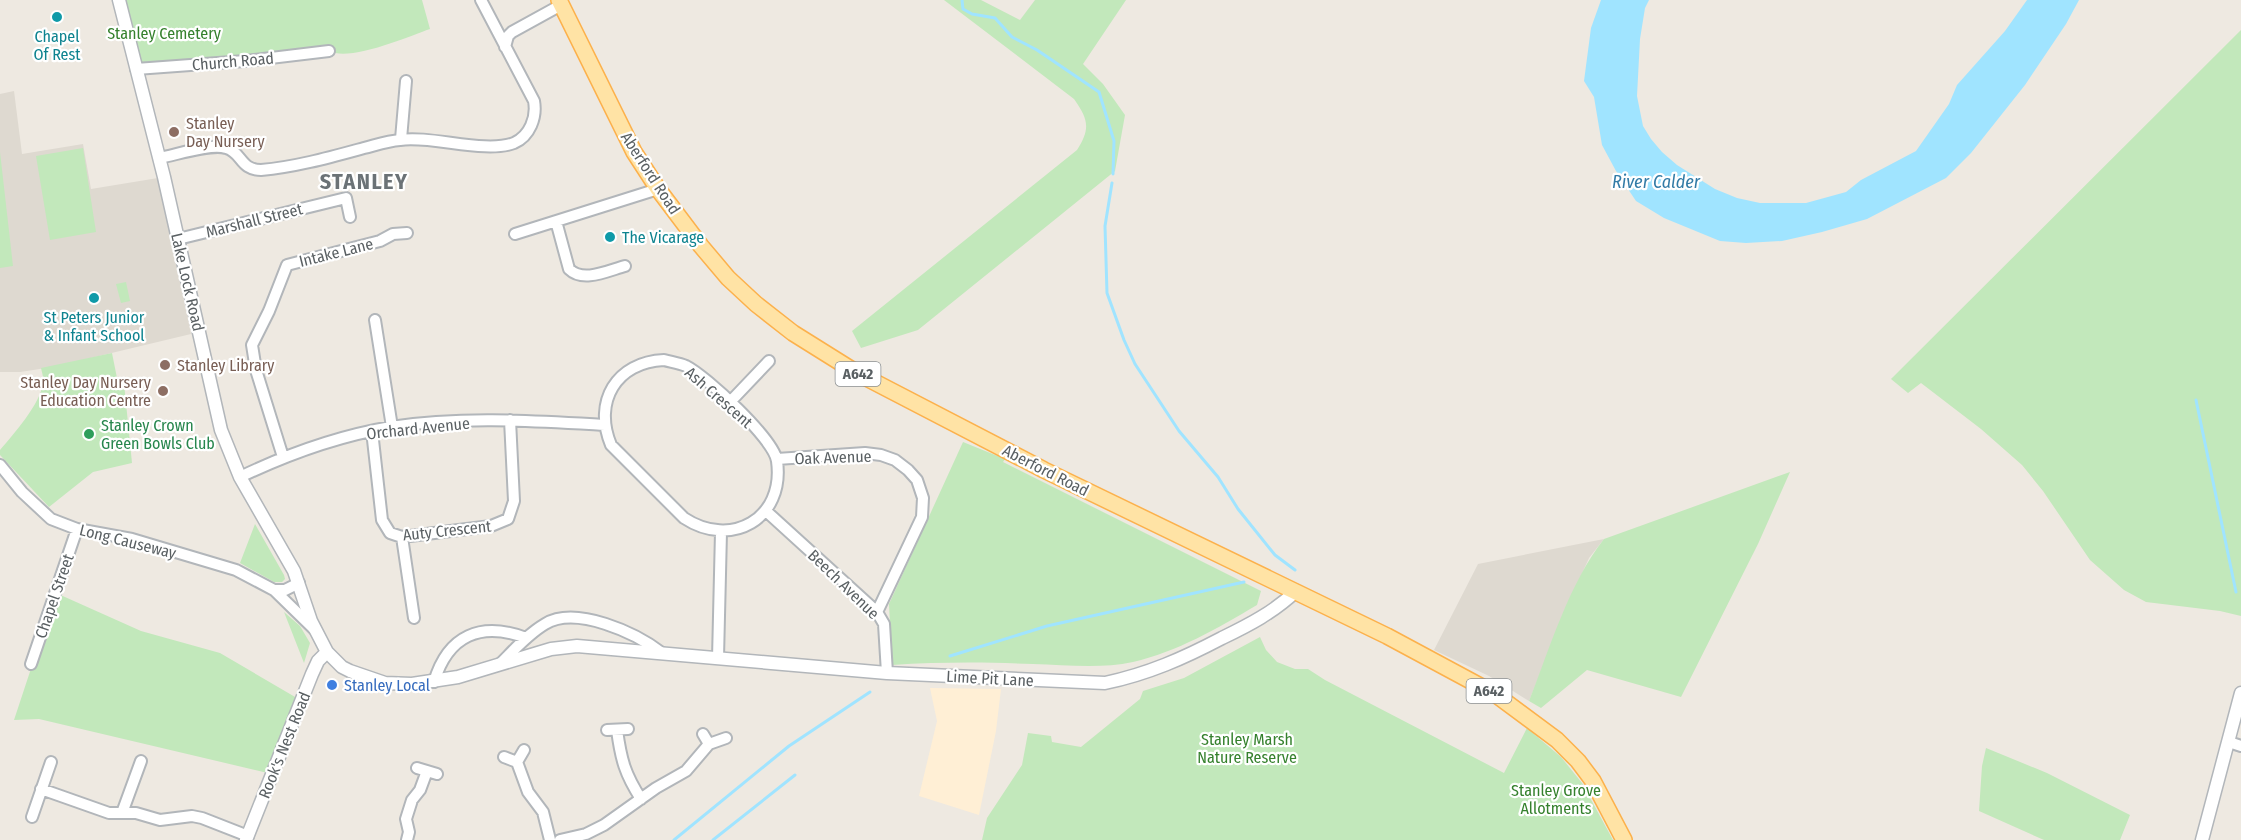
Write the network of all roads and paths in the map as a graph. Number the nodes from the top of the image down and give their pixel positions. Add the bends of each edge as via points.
1 (119, 0) edge
2 (481, 0) edge
3 (560, 2) edge
4 (505, 47) junction
5 (329, 51) dead end
6 (136, 69) junction
7 (406, 78) dead end
8 (401, 139) junction
9 (159, 158) junction
10 (658, 189) junction
11 (350, 218) dead end
12 (556, 221) junction
13 (407, 233) dead end
14 (515, 234) dead end
15 (178, 239) junction
16 (625, 266) dead end
17 (375, 320) dead end
18 (769, 360) dead end
19 (730, 402) junction
20 (510, 420) junction
21 (604, 425) junction
22 (392, 427) junction
23 (372, 431) junction
24 (284, 456) junction
25 (777, 459) junction
26 (0, 465) edge
27 (240, 477) junction
28 (766, 511) junction
29 (77, 529) junction
30 (721, 532) junction
31 (402, 537) junction
32 (298, 583) junction
33 (274, 590) junction
34 (1296, 591) junction
35 (877, 612) junction
36 (414, 618) dead end
37 (314, 629) junction
38 (526, 638) junction
39 (327, 652) junction
40 (662, 652) junction
41 (718, 658) junction
42 (31, 664) dead end
43 (500, 664) junction
44 (887, 673) junction
45 (434, 682) junction
46 (2241, 693) edge
47 (617, 730) dead end
48 (703, 734) dead end
49 (726, 738) dead end
50 (709, 744) junction
51 (2235, 744) edge
52 (524, 750) dead end
53 (504, 757) dead end
54 (141, 761) dead end
55 (51, 762) dead end
56 (517, 762) junction
57 (427, 771) dead end
58 (41, 789) junction
59 (641, 800) junction
60 (122, 813) junction
61 (32, 817) dead end
62 (247, 838) edge
63 (2204, 839) edge
64 (407, 840) edge
65 (550, 840) edge
66 (560, 840) edge
67 (1624, 840) edge

1 - 6 street, Lake Lock Road
2 - 4 street
3 - 4 street via 512,32
3 - 10 main road, Aberford Road / A642 via 634,152
4 - 8 street via 535,109 533,121 515,143 500,146
5 - 6 street, Church Road
6 - 9 street, Lake Lock Road
7 - 8 street
8 - 9 street via 261,170 248,167 225,147
9 - 15 street, Lake Lock Road
10 - 12 street
10 - 34 main road, Aberford Road / A642 via 728,278 756,304 825,353 1044,470
11 - 15 street, Marshall Street via 346,198
12 - 14 street
12 - 16 street via 568,269 573,273 585,277
13 - 24 street, Intake Lane via 287,265 252,345 256,370
15 - 27 street, Lake Lock Road via 221,430
17 - 22 street
18 - 19 street
19 - 21 street, Ash Crescent via 684,365 650,361 628,369 617,380 606,401
19 - 25 street, Ash Crescent via 761,434
20 - 21 street, Orchard Avenue
20 - 22 street, Orchard Avenue
20 - 31 street, Auty Crescent via 514,501 508,519 491,526
21 - 30 street via 618,455 684,518
22 - 23 street, Orchard Avenue
23 - 24 street, Orchard Avenue
23 - 31 street, Auty Crescent via 382,520 390,533
24 - 27 street, Orchard Avenue
25 - 28 street via 776,484
25 - 35 street, Oak Avenue via 881,455 895,460 917,480 923,498 922,516
26 - 29 street, Long Causeway via 51,519
27 - 32 street, Lake Lock Road
28 - 30 street via 746,525
28 - 35 street, Beech Avenue
29 - 33 street, Long Causeway via 132,539 236,570
29 - 42 street, Chapel Street
30 - 41 street
31 - 36 street
32 - 33 street via 285,590
32 - 37 street, Lake Lock Road
33 - 37 street, Long Causeway
34 - 44 street, Lime Pit Lane via 1259,620 1181,659 1106,683
34 - 67 main road, Aberford Road / A642 via 1495,694 1528,717 1584,769
35 - 44 street, Beech Avenue via 885,624
37 - 39 street, Lake Lock Road
38 - 40 street, Lime Pit Lane via 545,623 574,617 629,634
38 - 43 street, Lime Pit Lane
38 - 45 street via 496,630 467,636 446,653
39 - 45 street, Lime Pit Lane via 342,667 377,681
39 - 62 street, Rook's Nest Road via 312,674
40 - 41 street, Lime Pit Lane
40 - 43 street, Lime Pit Lane via 577,646
41 - 44 street, Lime Pit Lane
43 - 45 street, Lime Pit Lane
46 - 51 street
47 - 59 street via 626,776
48 - 50 street
49 - 50 street
50 - 59 street via 686,771
51 - 63 street
52 - 56 street
53 - 56 street
54 - 60 street
55 - 58 street
56 - 65 street via 528,792 543,812
57 - 64 street via 406,819
58 - 60 street via 109,813
58 - 61 street
59 - 66 street via 586,834
60 - 62 street via 160,820 202,818

